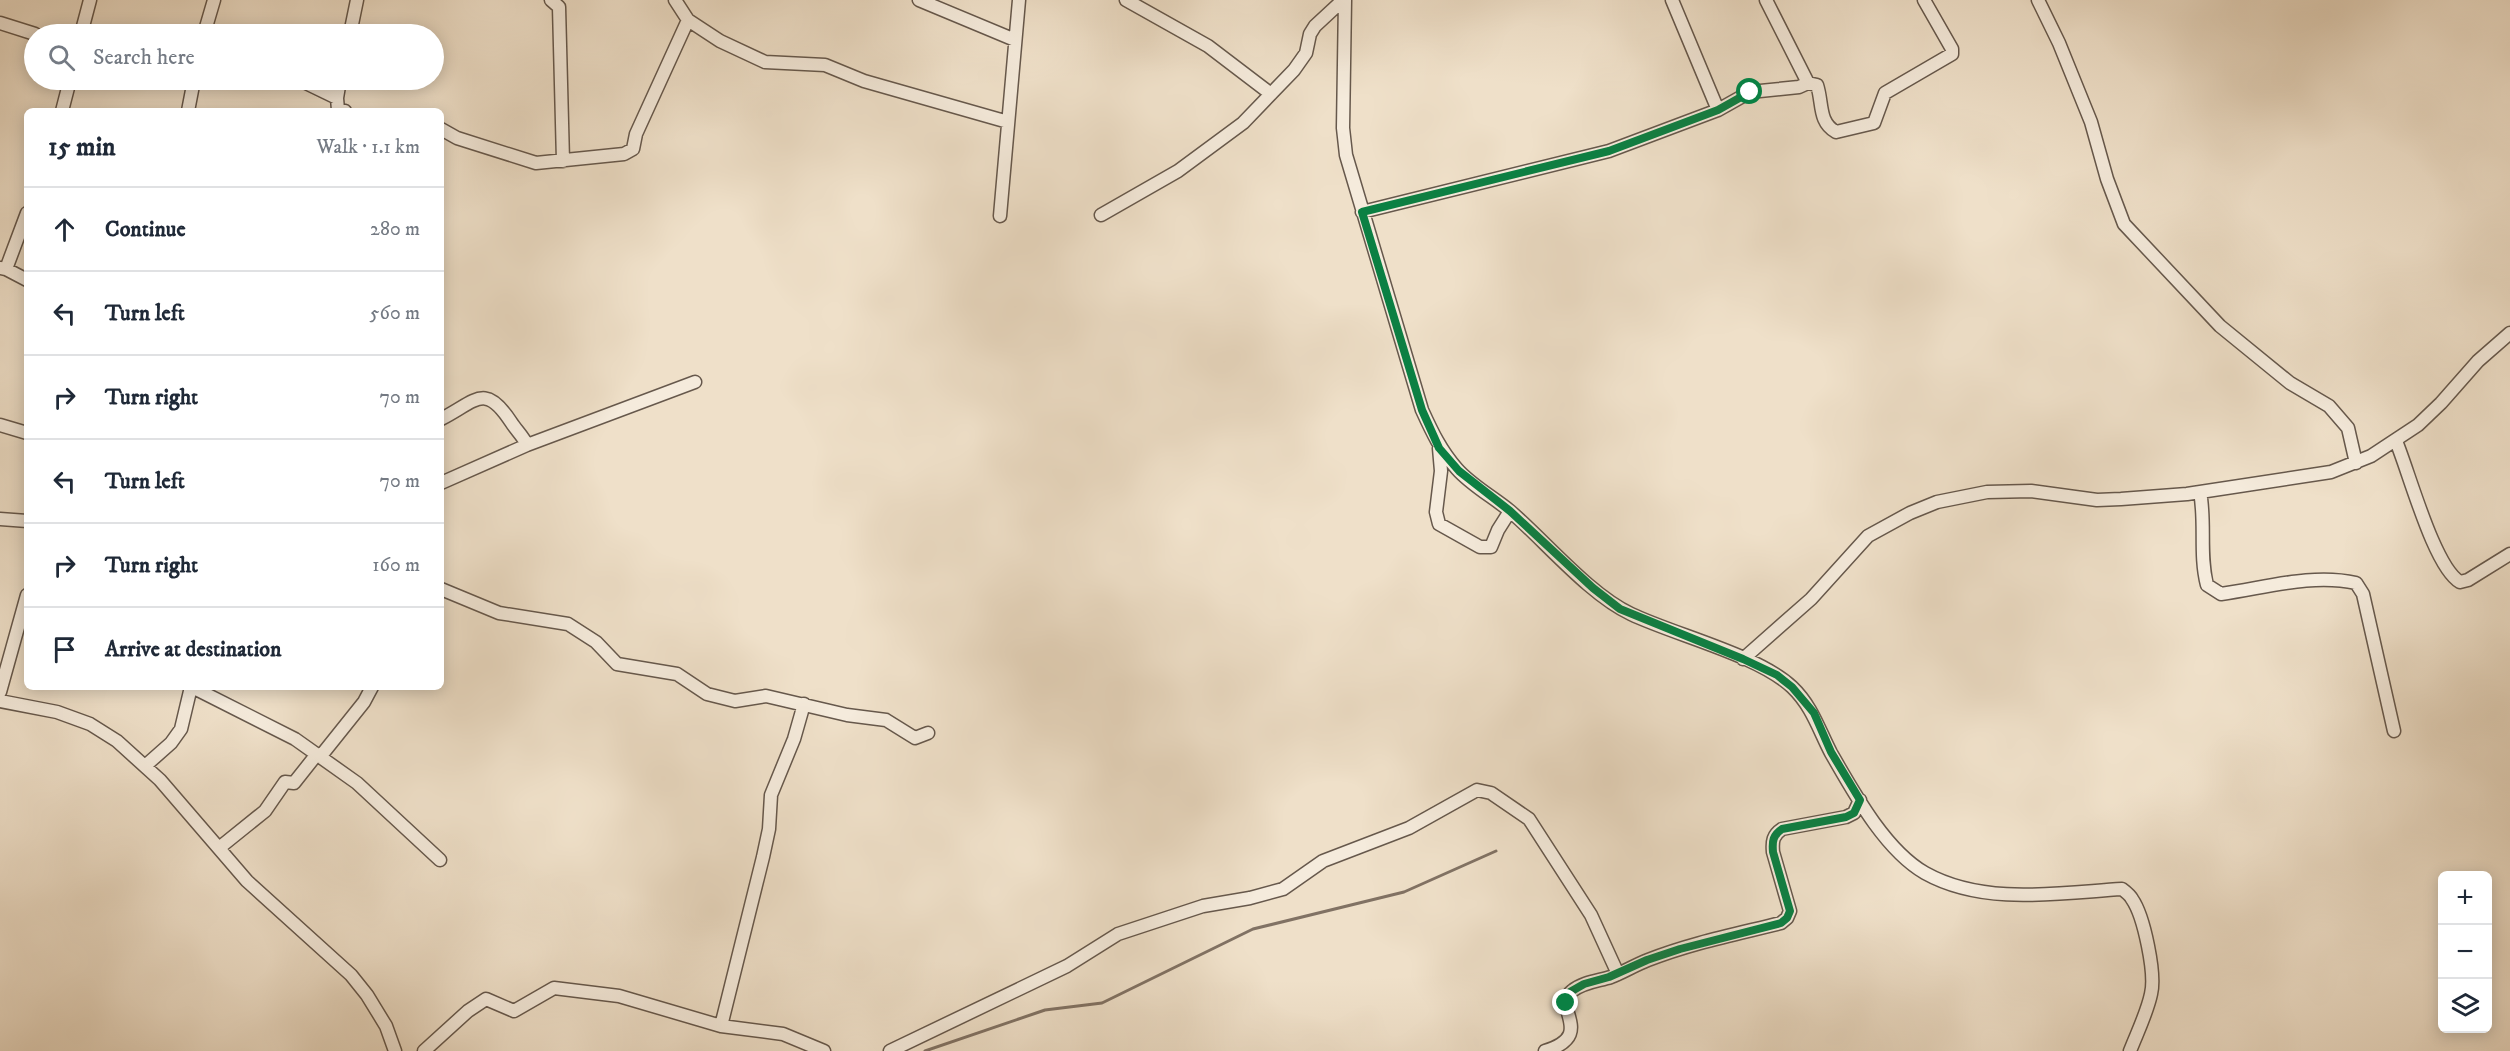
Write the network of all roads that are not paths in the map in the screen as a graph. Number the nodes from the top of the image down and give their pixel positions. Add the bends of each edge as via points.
1 (90, 0) edge
2 (214, 0) edge
3 (357, 0) edge
4 (550, 0) edge
5 (675, 0) edge
6 (919, 0) edge
7 (1019, 0) edge
8 (1126, 0) edge
9 (1344, 0) edge
10 (1672, 0) edge
11 (1766, 0) edge
12 (1924, 0) edge
13 (2038, 0) edge
14 (688, 20) junction
15 (0, 23) edge
16 (84, 24) edge
17 (207, 24) edge
18 (352, 24) edge
19 (24, 31) edge
20 (1015, 40) junction
21 (1808, 83) junction
22 (67, 90) edge
23 (192, 90) edge
24 (320, 90) edge
25 (340, 90) edge
26 (1271, 94) junction
27 (339, 107) edge
28 (63, 108) edge
29 (189, 108) edge
30 (1718, 110) junction
31 (1008, 122) junction
32 (444, 131) edge
33 (563, 161) junction
34 (1362, 212) junction
35 (1101, 214) dead end
36 (1000, 216) dead end
37 (24, 220) edge
38 (3, 269) edge
39 (24, 279) edge
40 (2510, 333) edge
41 (695, 382) dead end
42 (444, 417) edge
43 (0, 425) edge
44 (24, 432) edge
45 (2396, 441) junction
46 (527, 445) junction
47 (1439, 448) junction
48 (2356, 463) junction
49 (444, 482) edge
50 (2200, 492) junction
51 (1510, 511) junction
52 (0, 519) edge
53 (24, 521) edge
54 (2510, 554) edge
55 (444, 590) edge
56 (24, 606) edge
57 (1743, 659) junction
58 (191, 690) edge
59 (198, 690) edge
60 (370, 690) edge
61 (0, 692) edge
62 (0, 701) edge
63 (804, 704) junction
64 (2394, 731) dead end
65 (928, 733) dead end
66 (319, 755) junction
67 (145, 766) junction
68 (1860, 800) junction
69 (219, 848) junction
70 (440, 860) dead end
71 (1618, 974) junction
72 (721, 1026) junction
73 (395, 1051) edge
74 (424, 1051) edge
75 (824, 1051) edge
76 (890, 1051) edge
77 (1545, 1051) edge
78 (2130, 1051) edge

1 - 16 street
2 - 17 street
3 - 18 street
4 - 33 street via 559,7
5 - 14 street
6 - 20 street
7 - 20 street
8 - 26 street via 1208,46
9 - 26 street via 1315,26 1305,53
9 - 34 street via 1343,128 1346,155
10 - 30 street
11 - 21 street
12 - 21 street via 1952,54 1885,93 1874,123 1836,132 1828,128 1817,85
13 - 48 street via 2091,122 2124,224 2220,326 2290,383 2330,406 2348,428
14 - 31 street via 720,41 765,62 825,65 864,81
14 - 33 street via 636,134 633,149 624,154
15 - 19 street
20 - 31 street
21 - 30 street via 1750,92
22 - 28 street
23 - 29 street
24 - 27 street
25 - 27 street
26 - 35 street via 1243,123 1178,171
30 - 34 street via 1609,151
31 - 36 street
32 - 33 street via 536,163
34 - 47 street via 1422,410
37 - 38 street
38 - 39 street
40 - 45 street via 2478,361 2441,403
41 - 46 street
42 - 46 street via 476,400 492,399
43 - 44 street
45 - 48 street
45 - 54 street via 2433,541 2453,578 2460,582 2468,580
46 - 49 street
47 - 51 street via 1459,471
47 - 51 street via 1439,524 1487,549
48 - 50 street via 2313,475
50 - 57 street via 2097,500 2031,491 1987,492 1937,502 1868,536 1811,599
50 - 64 street via 2204,512 2202,566 2207,585 2221,594 2279,583 2356,583 2363,594
51 - 57 street via 1620,609
52 - 53 street
55 - 63 street via 498,613 568,624 596,642 617,664 677,674 707,694 735,701 766,696
56 - 61 street
57 - 68 street via 1777,675 1814,713 1831,752
58 - 67 street via 181,729
59 - 66 street
60 - 66 street
62 - 67 street via 57,712 90,724
63 - 65 street via 886,720 915,738
63 - 72 street via 771,795 763,857
66 - 69 street via 294,783 285,782 266,811
66 - 70 street via 357,783
67 - 69 street
68 - 71 street via 1854,813 1846,817 1782,829 1776,834 1773,852 1790,911 1781,923 1680,949
68 - 78 street via 1894,850 1925,873 1946,881 1990,893 2127,893 2139,916 2152,974 2151,993
69 - 73 street via 247,880 351,975 386,1026
71 - 76 street via 1591,915 1529,819 1478,790 1409,828 1323,861 1283,889 1203,906 1118,934 1067,966
71 - 77 street via 1570,992 1566,1003 1570,1037 1561,1046
72 - 74 street via 619,996 554,988 514,1011 486,999
72 - 75 street via 783,1034

